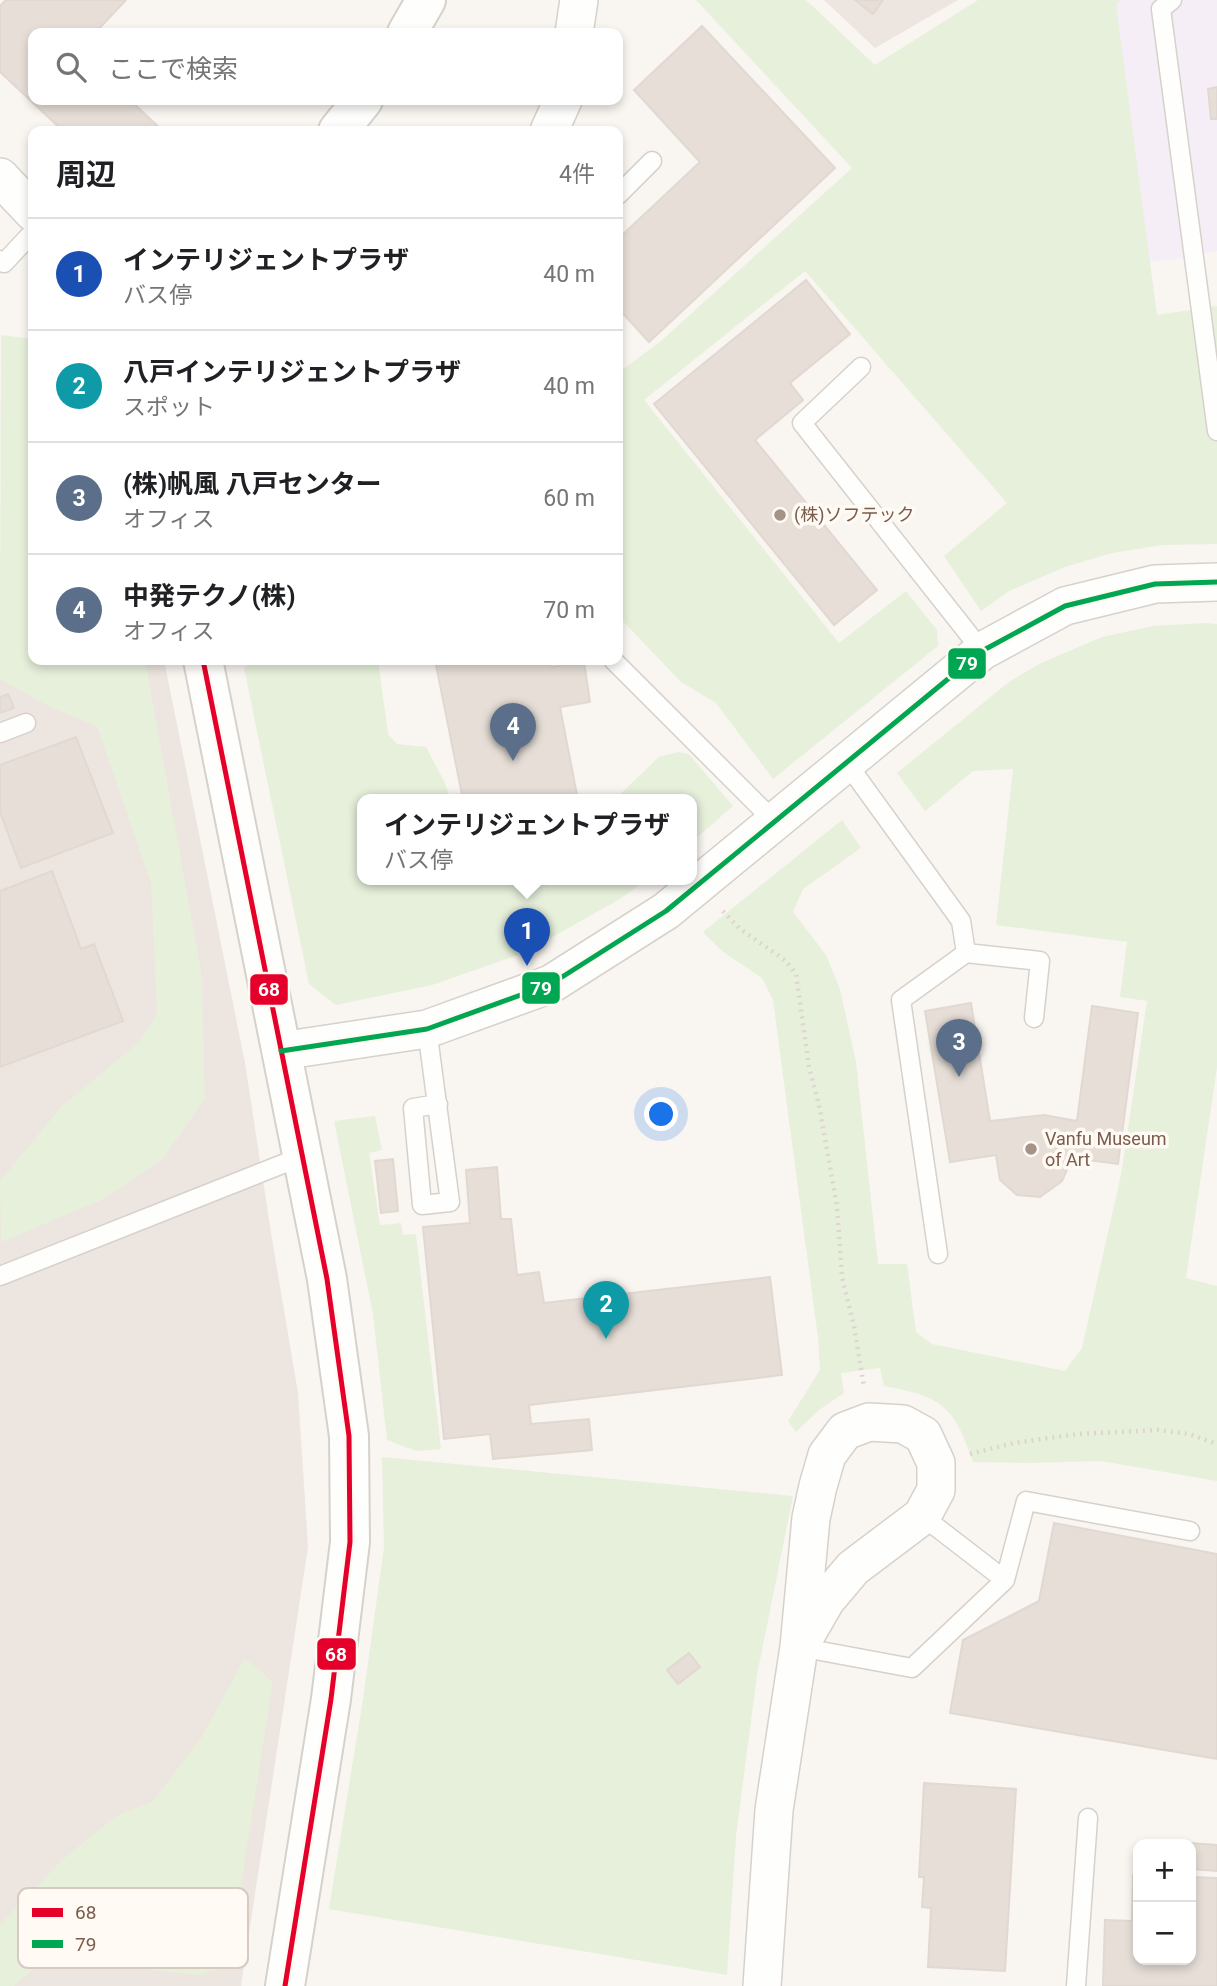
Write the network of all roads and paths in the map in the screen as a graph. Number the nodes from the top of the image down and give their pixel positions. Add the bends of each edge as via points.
1 (426, 0) edge
2 (579, 0) edge
3 (1171, 0) edge
4 (410, 28) edge
5 (575, 28) edge
6 (359, 105) edge
7 (561, 105) edge
8 (342, 126) edge
9 (551, 126) edge
10 (652, 161) dead end
11 (0, 177) edge
12 (623, 190) edge
13 (28, 207) edge
14 (28, 238) edge
15 (0, 260) edge
16 (861, 367) dead end
17 (1217, 431) edge
18 (1217, 582) edge
19 (982, 651) junction
20 (205, 665) edge
21 (618, 665) edge
22 (26, 723) dead end
23 (0, 733) edge
24 (846, 762) junction
25 (775, 822) junction
26 (716, 903) dead end
27 (966, 953) junction
28 (1034, 1018) dead end
29 (427, 1028) junction
30 (281, 1051) junction
31 (438, 1104) junction
32 (303, 1156) junction
33 (938, 1254) dead end
34 (0, 1276) edge
35 (865, 1392) dead end
36 (1217, 1444) edge
37 (968, 1455) dead end
38 (922, 1516) junction
39 (1190, 1531) dead end
40 (1005, 1580) junction
41 (799, 1647) junction
42 (1088, 1818) dead end
43 (285, 1986) edge
44 (762, 1986) edge
45 (1076, 1986) edge

1 - 4 street
2 - 5 street
3 - 17 lane via 1161,9
6 - 8 street
7 - 9 street
10 - 12 lane
11 - 13 street
14 - 15 lane via 4,264
16 - 19 lane via 802,423
18 - 19 street via 1155,584 1065,606
19 - 24 street
20 - 30 street
21 - 25 lane
22 - 23 lane
24 - 25 street
24 - 27 lane via 961,921
25 - 29 street via 666,911 551,984
26 - 35 path via 738,928 786,961 796,974 836,1206 842,1276
27 - 28 lane via 1040,961
27 - 33 lane via 901,1000
29 - 30 street
29 - 31 lane
30 - 32 street
31 - 31 lane via 450,1202 422,1205 413,1108
32 - 34 lane
32 - 43 street via 327,1279 349,1436 350,1542 331,1699
36 - 37 path via 1158,1430 1078,1434
38 - 40 lane
38 - 41 street via 853,1568 826,1600
38 - 41 street via 936,1490 936,1463 923,1435 903,1424 869,1422 845,1431 827,1455 811,1518
39 - 40 lane via 1026,1502
40 - 41 lane via 912,1668
41 - 44 street via 774,1811
42 - 45 lane

